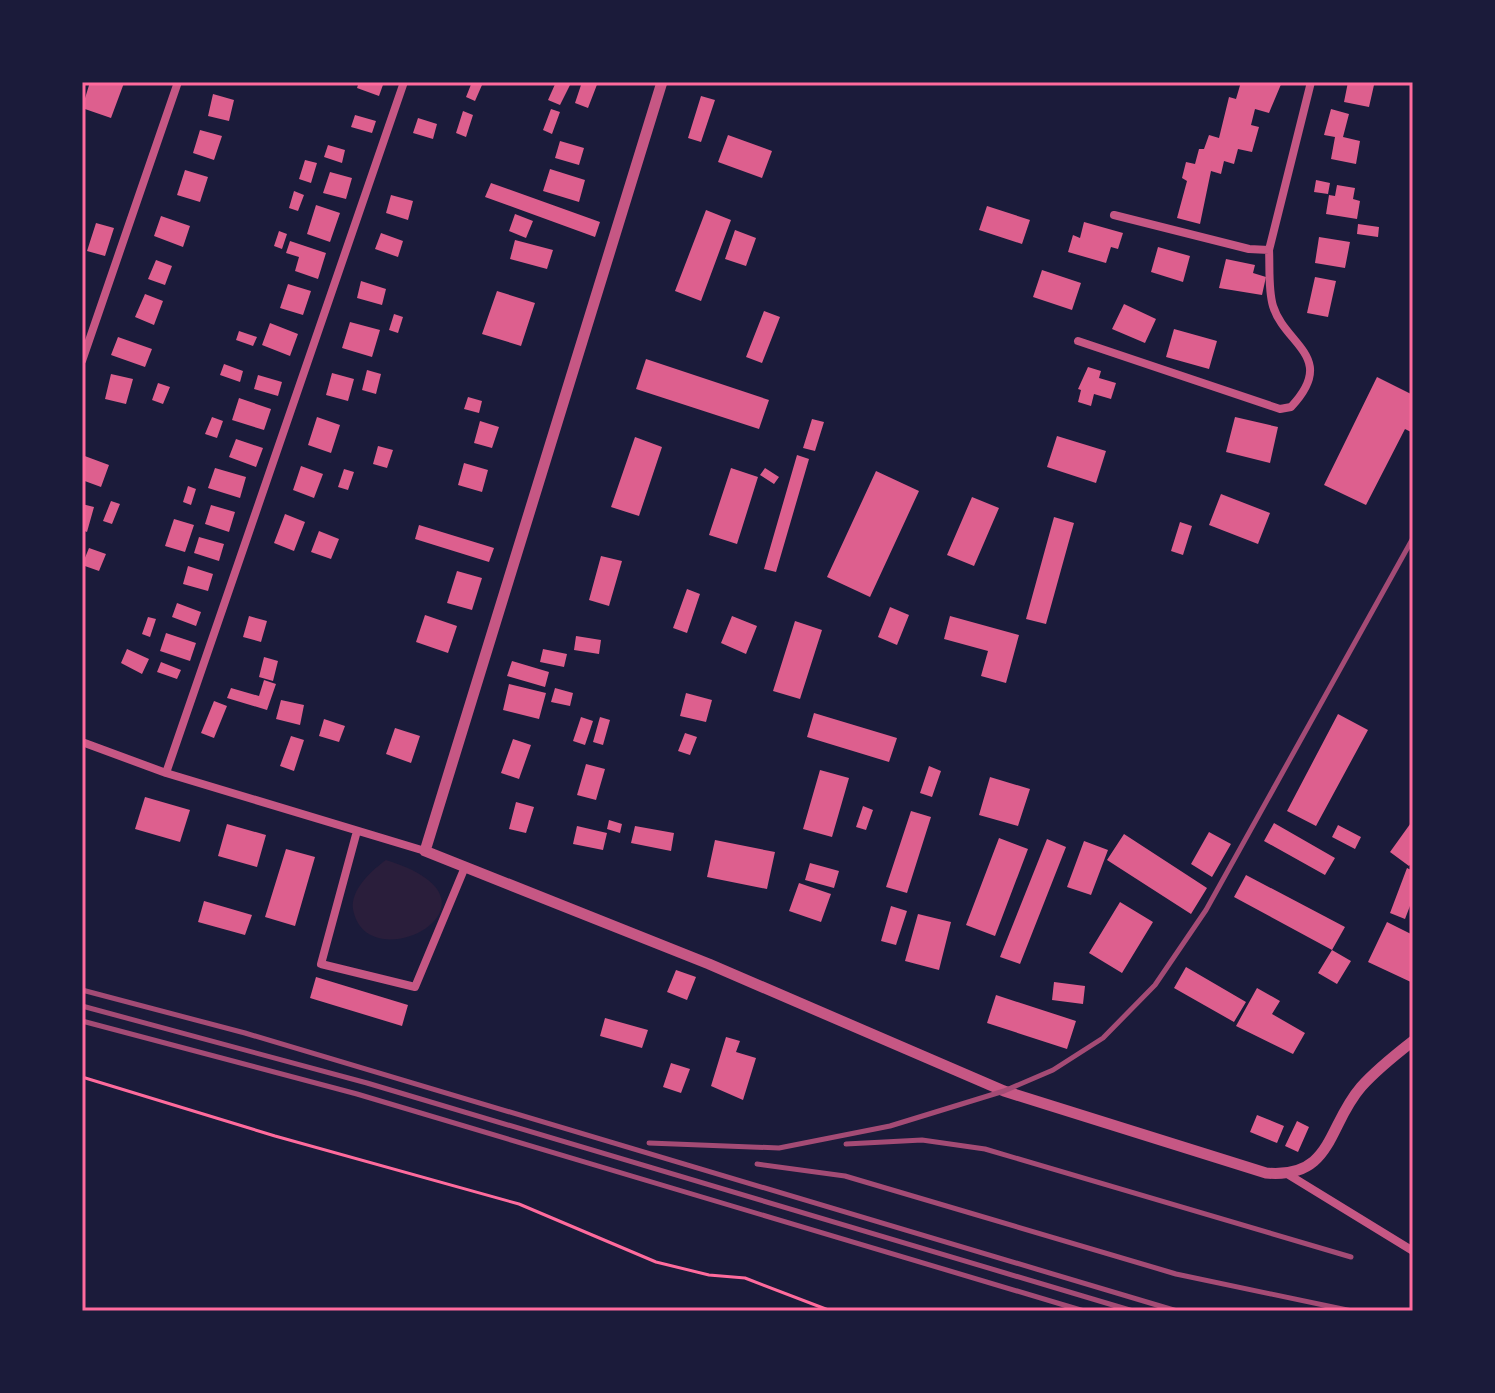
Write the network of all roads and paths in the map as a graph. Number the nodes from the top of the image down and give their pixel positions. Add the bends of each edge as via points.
1 (178, 82) edge
2 (404, 82) edge
3 (662, 82) edge
4 (1311, 82) edge
5 (1114, 215) dead end
6 (1269, 250) junction
7 (1078, 341) dead end
8 (82, 361) edge
9 (82, 742) edge
10 (166, 773) junction
11 (357, 831) junction
12 (425, 851) junction
13 (465, 867) junction
14 (1413, 1041) edge
15 (82, 1077) edge
16 (1289, 1175) junction
17 (1413, 1251) edge
18 (831, 1311) edge

1 - 8 street
2 - 10 street
3 - 12 street
4 - 6 street
5 - 6 street
6 - 7 street via 1272,303 1280,322 1306,351 1309,364 1304,389 1291,407 1280,409
9 - 10 street
10 - 11 street
11 - 12 street
11 - 13 street via 321,964 415,987
12 - 13 street
13 - 16 street via 709,964 1004,1091 1266,1173
14 - 16 street via 1359,1090 1325,1150 1308,1167
15 - 18 path via 519,1204 656,1262 745,1278
16 - 17 street

